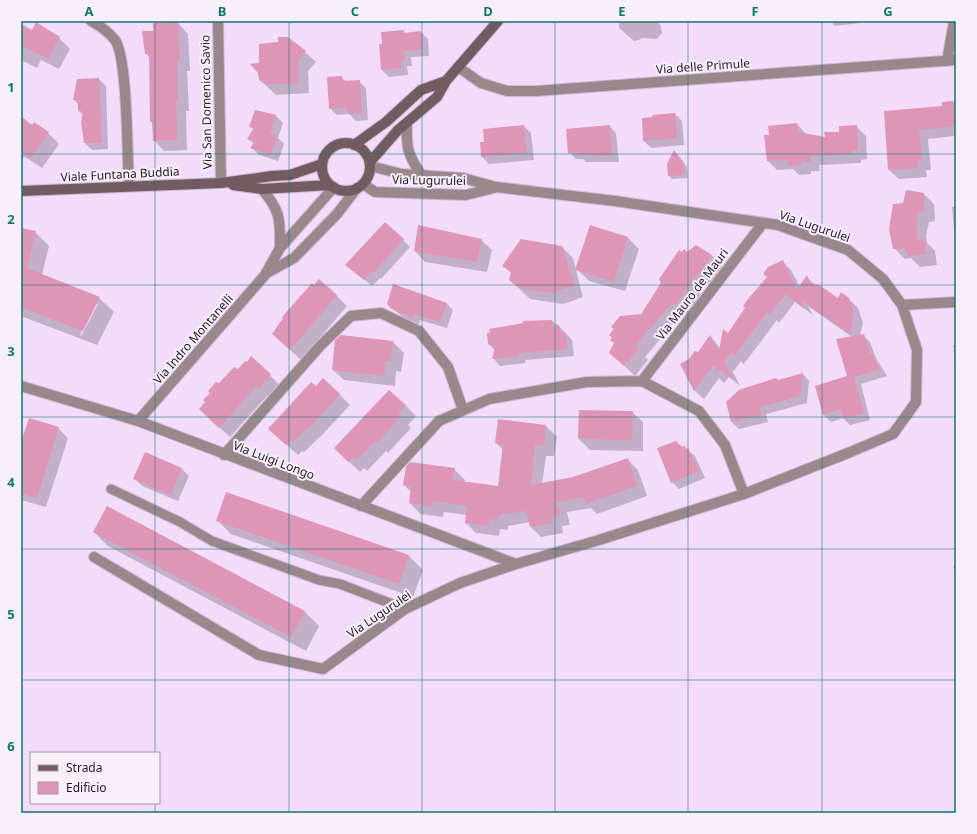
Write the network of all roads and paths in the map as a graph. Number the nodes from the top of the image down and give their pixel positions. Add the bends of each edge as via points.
1 (91, 21) edge
2 (218, 21) edge
3 (498, 21) edge
4 (954, 21) edge
5 (952, 60) edge
6 (458, 67) junction
7 (446, 80) junction
8 (407, 123) junction
9 (354, 145) junction
10 (322, 164) junction
11 (370, 164) junction
12 (422, 176) junction
13 (221, 183) junction
14 (128, 186) junction
15 (332, 186) junction
16 (360, 186) junction
17 (496, 187) junction
18 (262, 190) junction
19 (21, 191) edge
20 (763, 223) junction
21 (280, 248) junction
22 (267, 273) junction
23 (956, 302) edge
24 (902, 305) junction
25 (642, 381) junction
26 (21, 386) edge
27 (463, 410) junction
28 (138, 421) junction
29 (224, 455) junction
30 (111, 489) dead end
31 (744, 494) junction
32 (361, 506) junction
33 (94, 557) dead end
34 (516, 564) junction
35 (405, 609) junction

1 - 14 street via 101,26 116,40 124,69
2 - 13 street, Via San Domenico Savio
3 - 6 main road
4 - 5 street
5 - 6 street, Via delle Primule via 536,91 506,91 481,83
6 - 7 main road
7 - 8 main road via 437,97
7 - 9 main road via 421,90 386,122
8 - 11 main road
8 - 12 street, Via Lugurulei via 406,142 409,157
9 - 10 main road via 336,146 328,151
9 - 11 main road via 362,150
10 - 13 main road, Viale Funtana Buddia via 290,175
10 - 15 main road via 323,174
11 - 12 street, Via Lugurulei via 402,174
11 - 16 main road via 369,176
12 - 17 street, Via Lugurulei via 463,178
13 - 14 main road, Viale Funtana Buddia
13 - 18 main road, Viale Funtana Buddia
14 - 19 main road, Viale Funtana Buddia
15 - 16 main road via 343,191
15 - 18 main road, Viale Funtana Buddia
15 - 21 street, Via Indro Montanelli
16 - 17 street, Via Lugurulei via 375,192 466,195
16 - 22 street, Via Indro Montanelli via 294,258
17 - 20 street, Via Lugurulei via 615,201
18 - 21 street, Via Indro Montanelli via 276,206 279,216
20 - 24 street, Via Lugurulei via 778,225 848,250 883,279
20 - 25 street, Via Mauro de Mauri
21 - 22 street, Via Indro Montanelli
22 - 28 street, Via Indro Montanelli
23 - 24 street
24 - 31 street, Via Lugurulei via 917,350 916,402 892,434
25 - 27 street via 587,382 489,399
25 - 31 street via 699,411 725,445
26 - 28 street, Via Luigi Longo
27 - 29 street via 448,367 419,331 381,313 351,316 320,346
27 - 32 street via 439,421
28 - 29 street, Via Luigi Longo
29 - 32 street, Via Luigi Longo
30 - 35 lane via 180,522 212,541
31 - 34 street, Via Lugurulei
32 - 34 street, Via Luigi Longo
33 - 35 street, Via Lugurulei via 259,655 323,669
34 - 35 street, Via Lugurulei via 460,583

